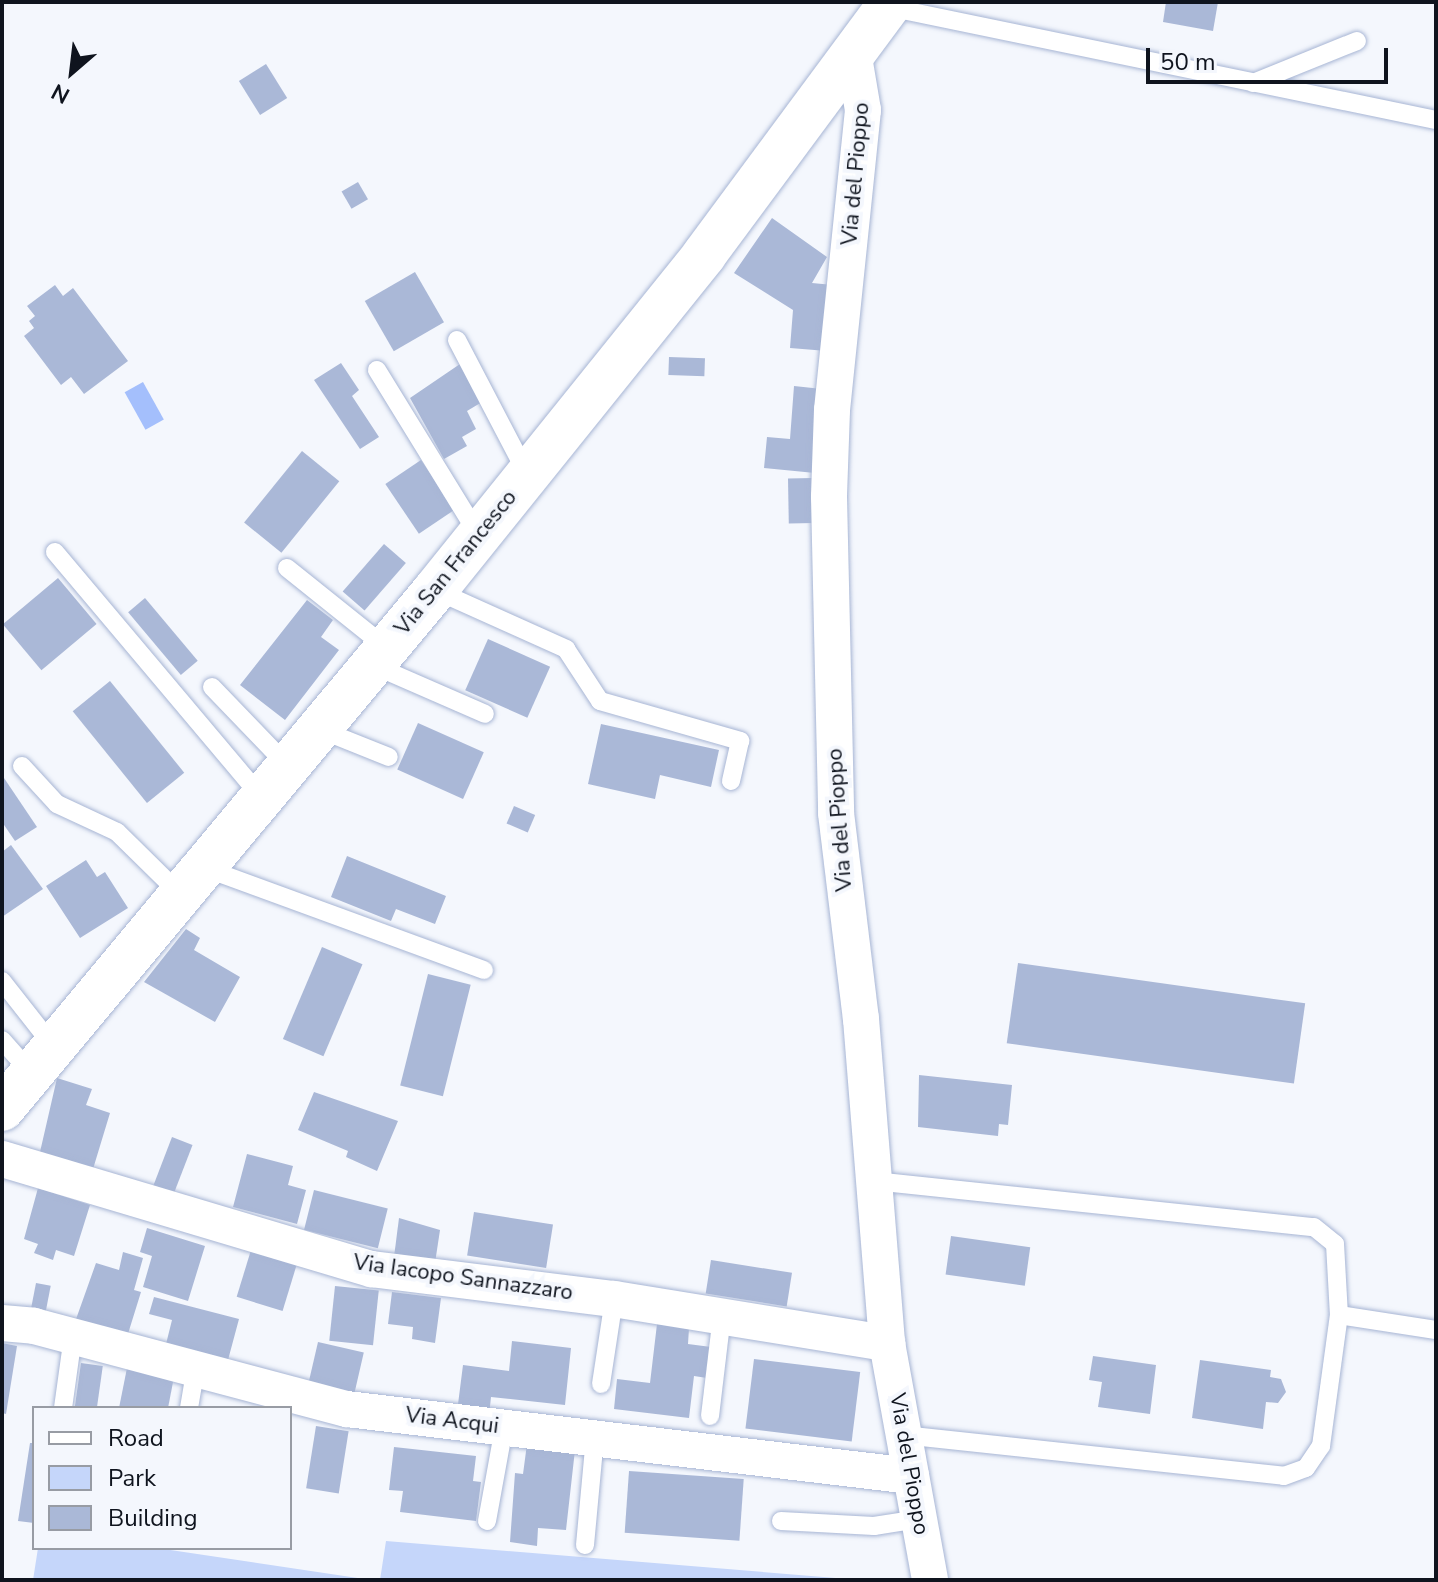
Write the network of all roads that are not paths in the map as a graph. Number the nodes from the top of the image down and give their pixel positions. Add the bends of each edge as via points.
1 (889, 5) edge
2 (1357, 41) dead end
3 (854, 57) junction
4 (1253, 83) junction
5 (1436, 120) edge
6 (457, 340) dead end
7 (377, 370) dead end
8 (527, 474) junction
9 (478, 534) junction
10 (55, 552) dead end
11 (287, 568) dead end
12 (435, 590) junction
13 (380, 656) junction
14 (212, 687) dead end
15 (485, 714) dead end
16 (319, 729) junction
17 (389, 757) dead end
18 (22, 766) dead end
19 (731, 781) dead end
20 (275, 782) junction
21 (192, 882) junction
22 (484, 970) dead end
23 (2, 981) edge
24 (2, 1040) edge
25 (43, 1060) junction
26 (2, 1109) edge
27 (2, 1159) edge
28 (874, 1181) junction
29 (614, 1299) junction
30 (1339, 1315) junction
31 (722, 1316) junction
32 (2, 1323) edge
33 (1436, 1330) edge
34 (73, 1336) junction
35 (887, 1343) junction
36 (196, 1367) junction
37 (601, 1384) dead end
38 (63, 1406) edge
39 (189, 1406) edge
40 (710, 1416) dead end
41 (504, 1427) junction
42 (903, 1435) junction
43 (595, 1438) junction
44 (911, 1476) junction
45 (919, 1519) junction
46 (487, 1521) dead end
47 (781, 1521) dead end
48 (585, 1545) dead end
49 (930, 1580) edge

1 - 3 main road, Via San Francesco
1 - 4 lane
2 - 4 lane
3 - 8 main road, Via San Francesco via 704,255
3 - 28 street, Via del Pioppo via 863,110 832,410 829,513 836,813
4 - 5 lane
6 - 8 lane
7 - 9 lane
8 - 9 main road, Via San Francesco
9 - 12 main road, Via San Francesco
10 - 20 lane
11 - 13 lane
12 - 13 main road, Via San Francesco
12 - 19 lane via 566,649 600,701 740,741
13 - 15 lane
13 - 16 main road, Via San Francesco
14 - 20 lane
16 - 17 lane
16 - 20 main road, Via San Francesco
18 - 21 lane via 57,804 117,832
20 - 21 main road, Via San Francesco
21 - 22 lane
21 - 25 main road, Via San Francesco
23 - 25 lane
24 - 25 lane
25 - 26 main road, Via San Francesco
27 - 29 street, Via Iacopo Sannazzaro via 372,1269
28 - 30 lane via 1314,1227 1335,1244
28 - 35 street, Via del Pioppo
29 - 31 street, Via Iacopo Sannazzaro
29 - 37 lane
30 - 33 lane
30 - 42 lane via 1321,1446 1306,1468 1284,1476
31 - 35 street, Via Iacopo Sannazzaro
31 - 40 lane
32 - 34 street, Via Acqui
34 - 36 street, Via Acqui
34 - 38 lane
35 - 42 street, Via del Pioppo
36 - 39 lane
36 - 41 street, Via Acqui via 347,1409
41 - 43 street, Via Acqui
41 - 46 lane
42 - 44 street, Via del Pioppo
43 - 44 street, Via Acqui
43 - 48 lane
44 - 45 street, Via del Pioppo
45 - 47 lane via 874,1526
45 - 49 street, Via del Pioppo

